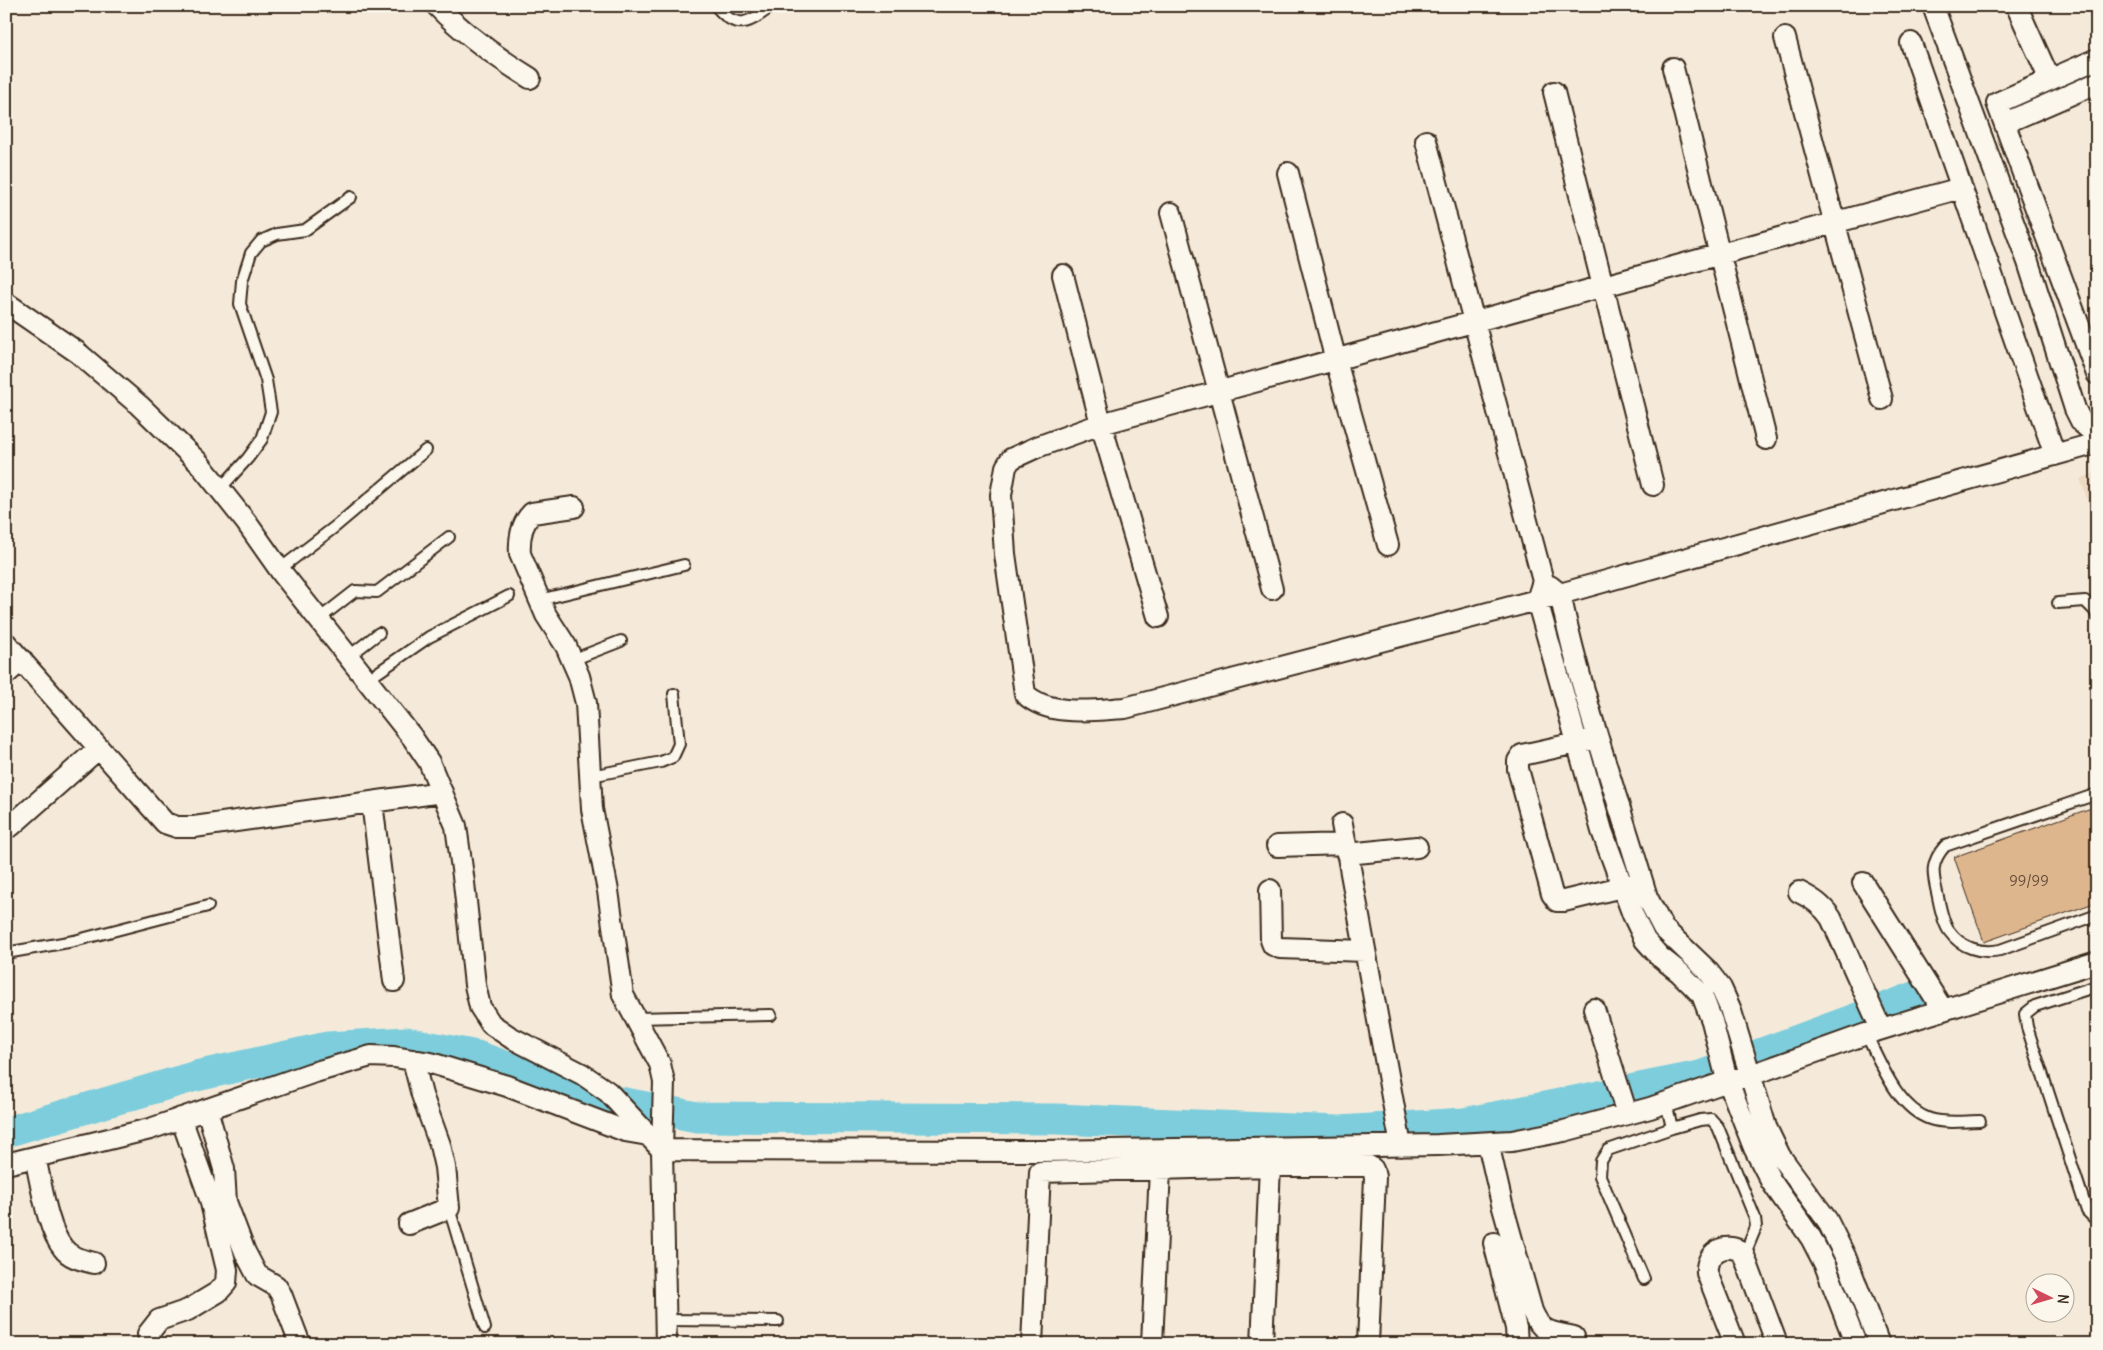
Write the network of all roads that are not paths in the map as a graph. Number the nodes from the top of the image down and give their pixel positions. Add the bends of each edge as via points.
1 (437, 6) edge
2 (716, 6) edge
3 (772, 6) edge
4 (1933, 6) edge
5 (2017, 7) edge
6 (1786, 38) dead end
7 (1911, 43) dead end
8 (2097, 59) edge
9 (1672, 68) dead end
10 (530, 78) dead end
11 (2050, 80) junction
12 (2097, 83) edge
13 (1554, 92) dead end
14 (2005, 123) junction
15 (1426, 141) dead end
16 (1288, 173) dead end
17 (1961, 188) junction
18 (351, 197) dead end
19 (1171, 213) dead end
20 (1836, 223) junction
21 (1720, 255) junction
22 (1063, 275) dead end
23 (1602, 288) junction
24 (6, 303) edge
25 (1474, 324) junction
26 (1336, 360) junction
27 (2097, 374) edge
28 (1219, 392) junction
29 (1882, 399) dead end
30 (2089, 419) edge
31 (1101, 424) junction
32 (2097, 436) edge
33 (1766, 439) dead end
34 (2097, 443) edge
35 (426, 450) dead end
36 (2055, 455) junction
37 (1653, 484) dead end
38 (220, 489) junction
39 (574, 507) dead end
40 (449, 537) dead end
41 (1388, 545) dead end
42 (684, 565) dead end
43 (280, 569) junction
44 (1543, 581) junction
45 (1272, 589) dead end
46 (1560, 594) junction
47 (509, 596) dead end
48 (539, 600) junction
49 (1536, 600) junction
50 (2058, 603) dead end
51 (2097, 616) edge
52 (1158, 617) dead end
53 (319, 619) junction
54 (379, 633) dead end
55 (621, 641) dead end
56 (6, 643) edge
57 (348, 657) junction
58 (22, 660) junction
59 (572, 660) junction
60 (6, 674) edge
61 (367, 680) junction
62 (674, 694) dead end
63 (1599, 738) junction
64 (1578, 743) junction
65 (99, 748) junction
66 (591, 776) junction
67 (442, 792) junction
68 (2097, 794) edge
69 (372, 802) junction
70 (1342, 824) dead end
71 (11, 826) dead end
72 (1277, 846) dead end
73 (1417, 847) dead end
74 (1346, 849) junction
75 (1642, 880) junction
76 (1863, 883) dead end
77 (1622, 888) junction
78 (1270, 890) dead end
79 (1799, 892) dead end
80 (208, 906) dead end
81 (2097, 916) edge
82 (1365, 951) junction
83 (6, 953) edge
84 (2097, 962) edge
85 (394, 981) dead end
86 (2097, 986) edge
87 (1594, 1009) dead end
88 (1943, 1010) junction
89 (771, 1015) dead end
90 (635, 1018) junction
91 (1873, 1021) junction
92 (413, 1060) junction
93 (1750, 1072) junction
94 (1727, 1079) junction
95 (1622, 1098) junction
96 (1666, 1102) junction
97 (207, 1109) junction
98 (181, 1118) junction
99 (1980, 1120) dead end
100 (649, 1128) junction
101 (1672, 1128) junction
102 (1400, 1141) junction
103 (1488, 1143) junction
104 (662, 1150) junction
105 (35, 1157) junction
106 (6, 1164) edge
107 (1270, 1166) junction
108 (1160, 1169) junction
109 (448, 1208) junction
110 (2097, 1221) edge
111 (409, 1224) dead end
112 (1494, 1243) dead end
113 (1744, 1256) junction
114 (94, 1263) dead end
115 (1644, 1279) dead end
116 (666, 1320) junction
117 (778, 1321) dead end
118 (486, 1328) dead end
119 (1574, 1337) dead end
120 (151, 1344) edge
121 (300, 1344) edge
122 (666, 1344) edge
123 (1032, 1344) edge
124 (1152, 1344) edge
125 (1262, 1344) edge
126 (1368, 1344) edge
127 (1516, 1344) edge
128 (1734, 1344) edge
129 (1777, 1344) edge
130 (1856, 1344) edge
131 (1879, 1344) edge

1 - 10 street via 457,28
2 - 3 lane via 728,19 739,22 754,20
4 - 30 street via 2028,262 2075,409
5 - 11 street
6 - 20 street
7 - 17 street
8 - 11 street
9 - 21 street
11 - 14 street via 1998,103
12 - 14 street
13 - 23 street
14 - 27 street
15 - 25 street
16 - 26 street
17 - 20 street
17 - 36 street
18 - 38 lane via 305,230 277,234 262,241 252,254 242,281 240,304 266,380 271,412 262,439
19 - 28 street
20 - 21 street
20 - 29 street
21 - 23 street
21 - 33 street
22 - 31 street
23 - 25 street
23 - 37 street
24 - 38 street via 77,352 200,464
25 - 26 street
25 - 44 street
26 - 28 street
26 - 41 street
28 - 31 street
28 - 45 street
30 - 32 street
31 - 49 street via 1037,447 1011,459 1006,467 1002,495 1005,554 1025,694 1043,706 1125,708
31 - 52 street
34 - 36 street
35 - 43 lane
36 - 46 street
38 - 43 street
39 - 48 street via 536,511 524,525 520,554
40 - 53 lane via 377,592 355,591
42 - 48 lane
43 - 53 street
44 - 46 street
44 - 49 street
46 - 49 street
46 - 63 street
47 - 61 lane via 429,637
48 - 59 street
49 - 64 street
50 - 51 lane via 2085,601
53 - 57 street
54 - 57 lane
55 - 59 lane
56 - 58 street
57 - 61 street
58 - 60 street
58 - 65 street
59 - 66 street via 580,676 586,703
61 - 67 street via 429,762
62 - 66 lane via 679,744 673,757
63 - 64 street
63 - 75 street
64 - 77 street via 1602,831
64 - 77 street via 1522,755 1518,761 1552,894 1557,901 1564,901
65 - 69 street via 165,823 177,827
65 - 71 street
66 - 90 street via 592,809 623,994
67 - 69 street
67 - 100 street via 456,826 475,985 480,1006 491,1024 582,1074
68 - 81 lane via 1945,846 1934,864 1933,875 1948,930 1963,945 1976,951 2000,950
69 - 85 street
70 - 74 street
72 - 74 street
73 - 74 street
74 - 82 street
75 - 77 street
75 - 93 street via 1663,928 1721,988
76 - 88 street
77 - 94 street via 1646,940 1702,995
78 - 82 street via 1273,945 1280,948
79 - 91 street via 1824,907 1831,918
80 - 83 lane via 74,941
82 - 102 street
84 - 88 street
86 - 110 lane via 2035,1006 2025,1014 2087,1211
87 - 95 street
88 - 91 street
89 - 90 lane
90 - 100 street via 660,1064 664,1082 664,1100
91 - 93 street
91 - 99 lane via 1901,1100 1931,1120
92 - 97 street via 371,1056
92 - 100 street via 507,1086 626,1131
92 - 109 street via 440,1145
93 - 94 street
93 - 131 street via 1766,1127 1780,1156 1827,1220 1846,1258
94 - 96 street
94 - 130 street via 1754,1148 1771,1181 1811,1238 1825,1265
95 - 96 street
95 - 103 street via 1564,1131
96 - 101 lane
97 - 98 street
97 - 121 street via 224,1169 226,1202 245,1252 257,1275 276,1286 281,1294
98 - 105 street via 150,1129
98 - 120 street via 210,1199 227,1270 226,1282 218,1292 188,1310 159,1320 148,1334
100 - 104 street
101 - 113 lane via 1711,1119 1718,1127 1755,1218 1756,1227
101 - 115 lane via 1608,1150 1601,1161 1600,1176
102 - 103 street
102 - 104 street via 1041,1151
103 - 119 street via 1502,1204 1538,1326
104 - 116 street
105 - 106 street
105 - 114 street via 53,1232 64,1250 75,1258
107 - 108 street
107 - 125 street
107 - 126 street via 1369,1166 1373,1170
108 - 123 street via 1040,1172
108 - 124 street
109 - 111 street
109 - 118 lane
112 - 127 street via 1516,1328
113 - 128 street via 1737,1248 1726,1247 1709,1258 1706,1265
113 - 129 street
116 - 117 lane
116 - 122 street

